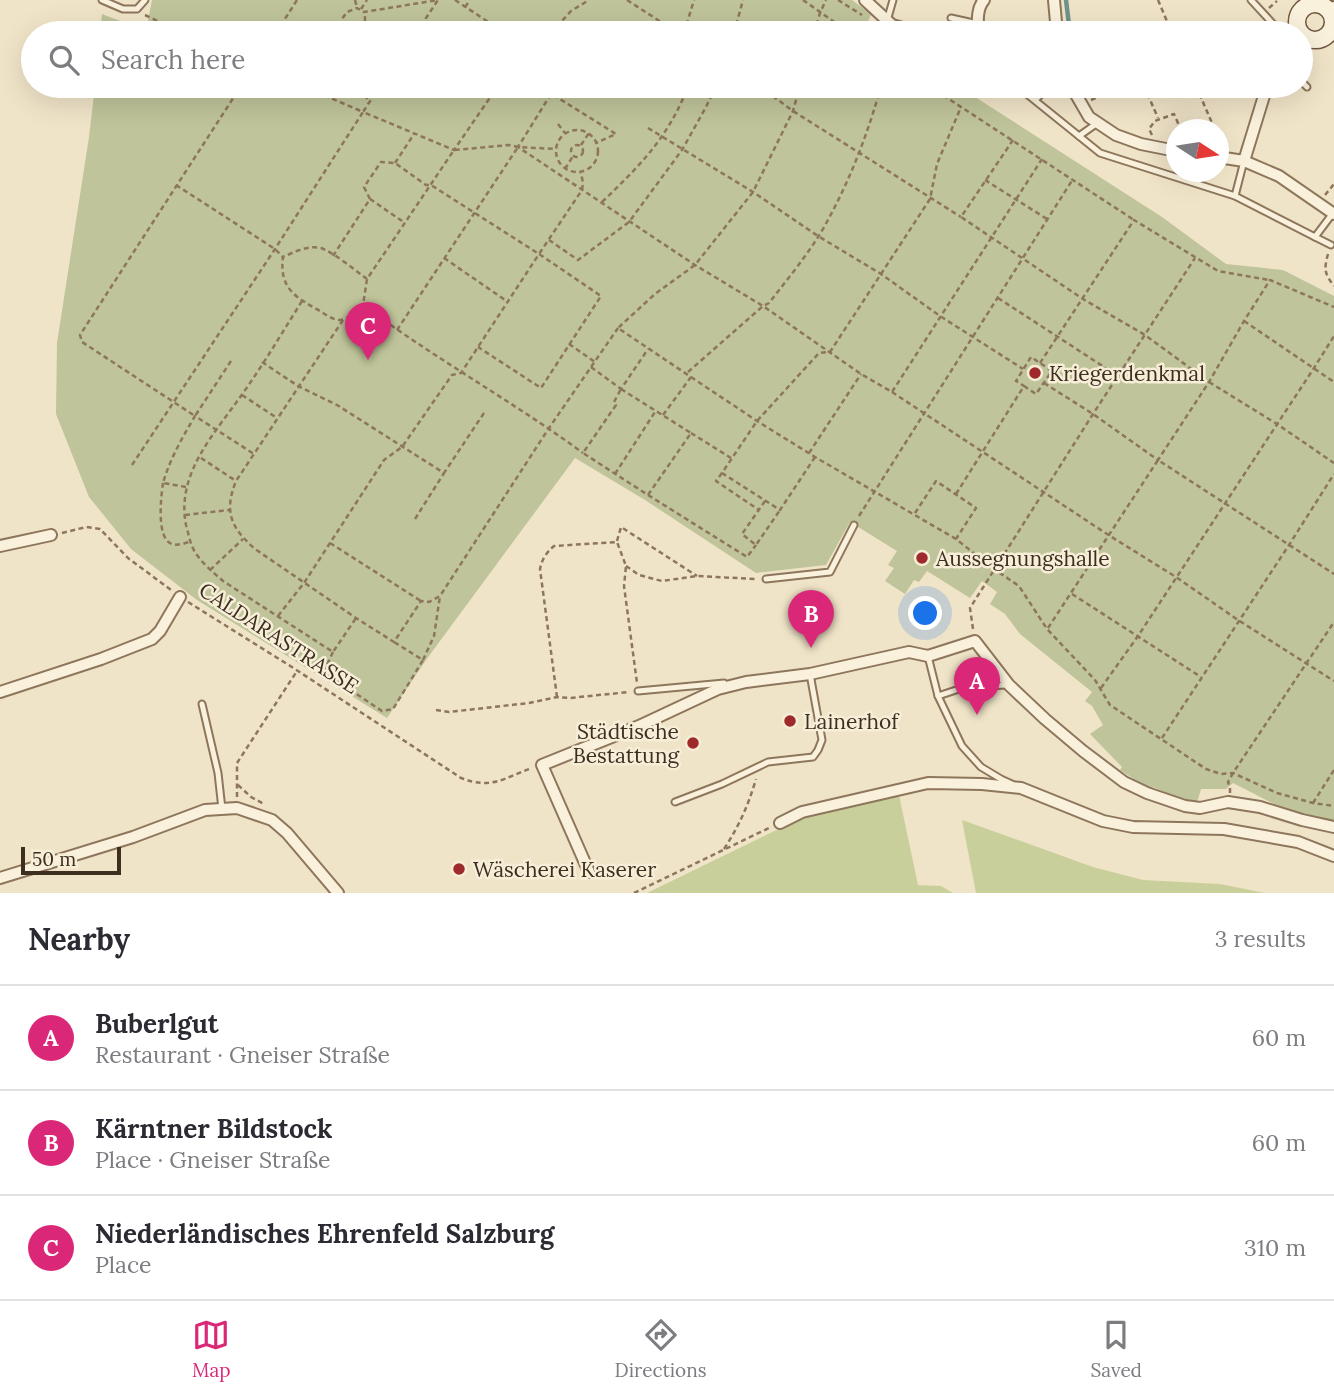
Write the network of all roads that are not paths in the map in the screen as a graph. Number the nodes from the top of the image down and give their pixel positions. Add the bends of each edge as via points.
1 (102, 0) edge
2 (145, 0) edge
3 (864, 0) edge
4 (893, 0) edge
5 (984, 0) edge
6 (1054, 0) edge
7 (1251, 0) edge
8 (1299, 4) edge
9 (1332, 8) edge
10 (951, 18) dead end
11 (887, 21) joint
12 (958, 21) edge
13 (979, 21) edge
14 (1056, 21) edge
15 (1270, 21) edge
16 (1330, 42) edge
17 (1032, 98) edge
18 (1078, 98) edge
19 (1263, 98) edge
20 (1035, 100) joint
21 (1098, 123) junction
22 (1079, 136) junction
23 (1166, 149) edge
24 (1229, 156) edge
25 (1244, 161) junction
26 (1235, 196) junction
27 (1334, 213) edge
28 (1315, 237) junction
29 (1331, 245) road end
30 (854, 525) road end
31 (51, 536) road end
32 (0, 546) edge
33 (766, 579) road end
34 (180, 597) road end
35 (928, 656) junction
36 (810, 674) junction
37 (773, 678) junction
38 (1009, 684) junction
39 (638, 691) road end
40 (0, 692) edge
41 (938, 696) junction
42 (202, 704) dead end
43 (1021, 788) junction
44 (675, 802) dead end
45 (222, 809) junction
46 (780, 822) road end
47 (1334, 827) edge
48 (1334, 856) edge
49 (589, 872) dead end
50 (0, 878) edge
51 (338, 893) edge

1 - 2 lane via 123,9 137,9
3 - 11 street
4 - 11 lane
5 - 13 street
6 - 14 street
7 - 15 lane
8 - 9 main road
9 - 16 main road
10 - 12 lane
17 - 20 lane
18 - 21 street
19 - 25 street
20 - 22 lane
21 - 22 lane
21 - 23 street via 1116,135
22 - 26 lane via 1100,153
24 - 25 street
25 - 26 lane
25 - 27 street via 1279,176
26 - 28 lane
27 - 28 lane
28 - 29 lane
30 - 33 lane via 830,572
31 - 32 street
34 - 40 street via 152,639
35 - 36 street via 909,652
35 - 38 street via 975,641
35 - 41 lane
36 - 37 street
36 - 44 lane via 822,740 813,757 768,762
37 - 39 lane
37 - 49 street via 718,689 542,765
38 - 41 lane via 965,687
38 - 47 street via 1083,751 1147,793 1200,808 1228,802 1260,807
41 - 43 lane via 962,746 981,767
42 - 45 lane
43 - 46 street via 928,783 802,812
43 - 48 street via 1103,821 1133,827 1224,829 1298,842
45 - 50 street via 205,810
45 - 51 street via 237,808 272,820

